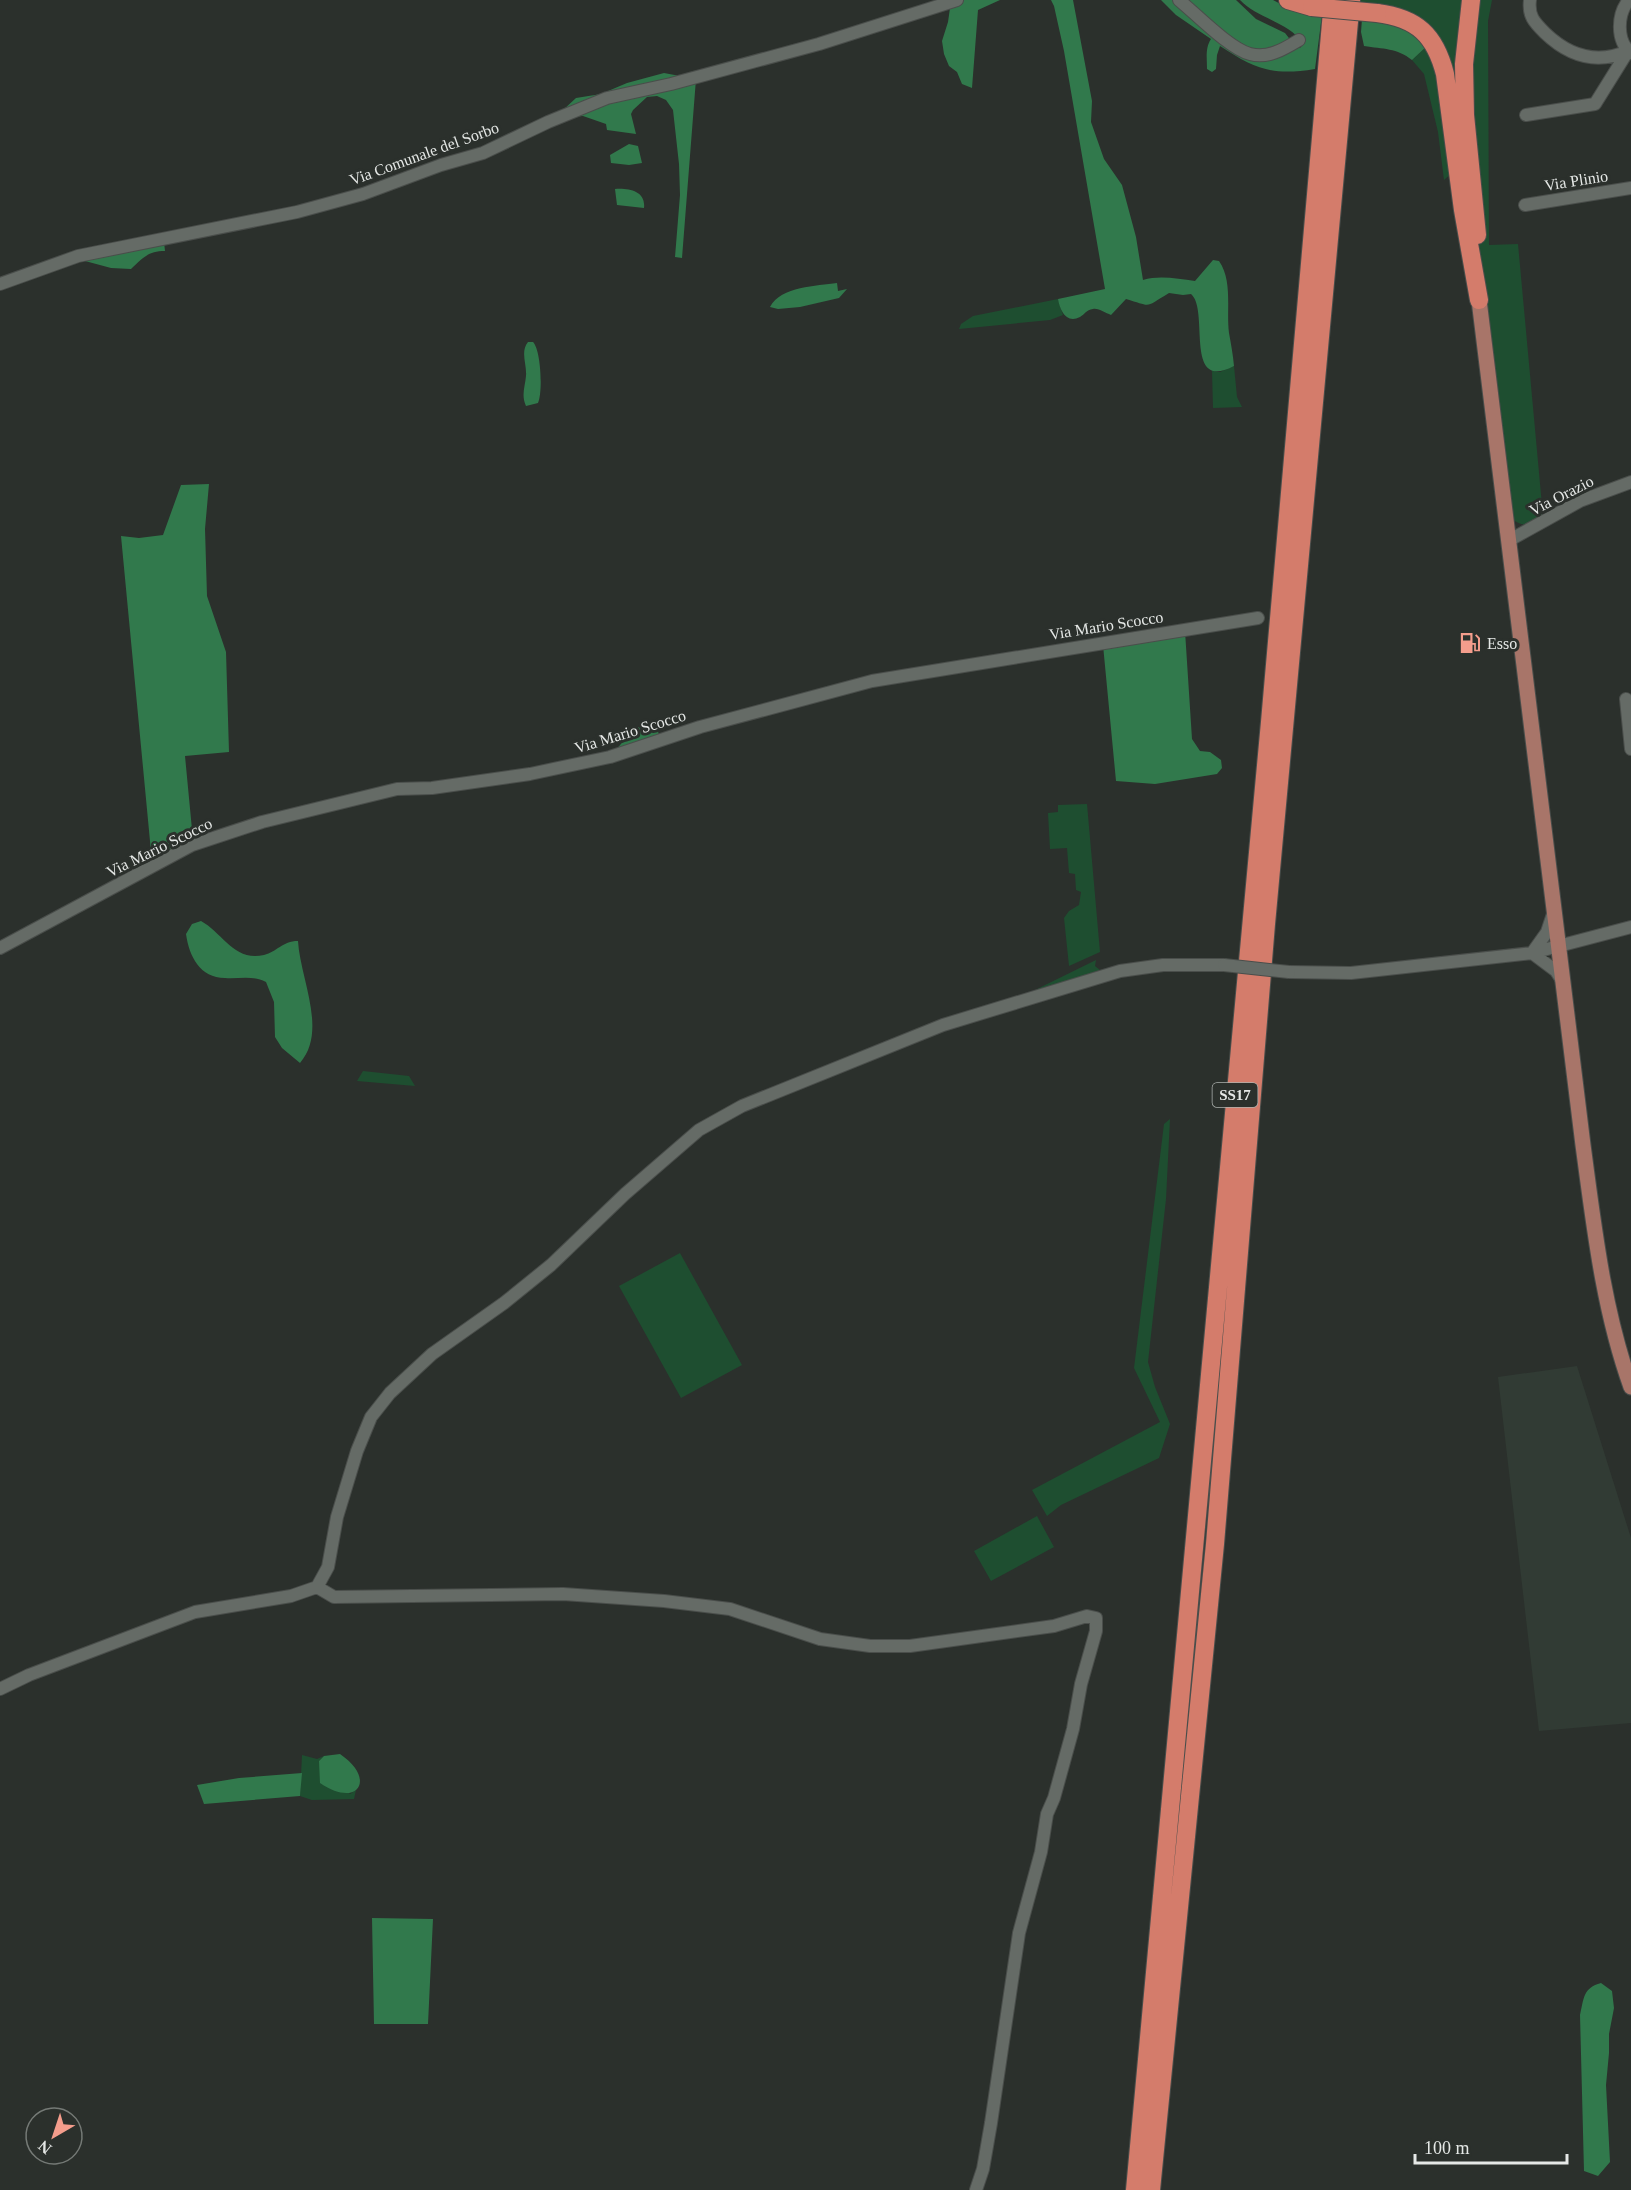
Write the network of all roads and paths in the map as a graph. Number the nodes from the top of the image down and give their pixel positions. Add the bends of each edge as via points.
1 (957, 0) edge
2 (1179, 0) edge
3 (1288, 0) edge
4 (1333, 0) edge
5 (1353, 0) edge
6 (1471, 0) edge
7 (1530, 0) edge
8 (1629, 0) edge
9 (1299, 40) dead end
10 (1629, 52) edge
11 (1526, 115) dead end
12 (1631, 188) edge
13 (1525, 205) dead end
14 (0, 284) edge
15 (1479, 300) junction
16 (1631, 482) edge
17 (1508, 541) junction
18 (1258, 618) dead end
19 (1626, 699) dead end
20 (1631, 749) edge
21 (1554, 910) junction
22 (1631, 927) edge
23 (1558, 946) junction
24 (0, 948) edge
25 (1532, 953) junction
26 (1563, 983) junction
27 (1630, 1382) edge
28 (317, 1587) junction
29 (0, 1689) edge
30 (976, 2190) edge
31 (1135, 2190) edge
32 (1150, 2190) edge

1 - 14 street, Via Comunale del Sorbo via 819,44 607,98 483,153 363,194 297,212 78,256
2 - 9 street via 1225,39 1250,54 1281,51
3 - 15 highway, bridge via 1312,7 1406,19 1431,39 1445,74
4 - 31 highway, SS17
5 - 32 highway, SS17 via 1265,936 1215,1544
6 - 15 highway via 1464,64
7 - 10 street via 1531,18 1569,52 1612,58
8 - 10 street via 1621,17 1620,35
10 - 11 street via 1594,104
12 - 13 street, Via Plinio
15 - 17 main road
16 - 17 street, Via Orazio via 1580,501
17 - 21 main road
18 - 24 street, Via Mario Scocco via 872,681 700,727 610,757 530,774 397,789 262,822 192,845
19 - 20 street
21 - 23 main road
21 - 25 street via 1547,932
22 - 23 street
23 - 25 street
23 - 26 main road
25 - 26 street via 1556,971
25 - 28 street, bridge via 1352,973 1163,964 1120,971 943,1025 742,1106 699,1130 551,1265 432,1354 390,1393 371,1417 357,1451 337,1516 328,1567
26 - 27 main road via 1602,1281
28 - 29 street via 291,1596 195,1612
28 - 30 street via 334,1597 563,1594 664,1601 730,1609 820,1639 870,1646 910,1646 1054,1626 1087,1616 1096,1618 1073,1729 1047,1814 1019,1933 991,2123

